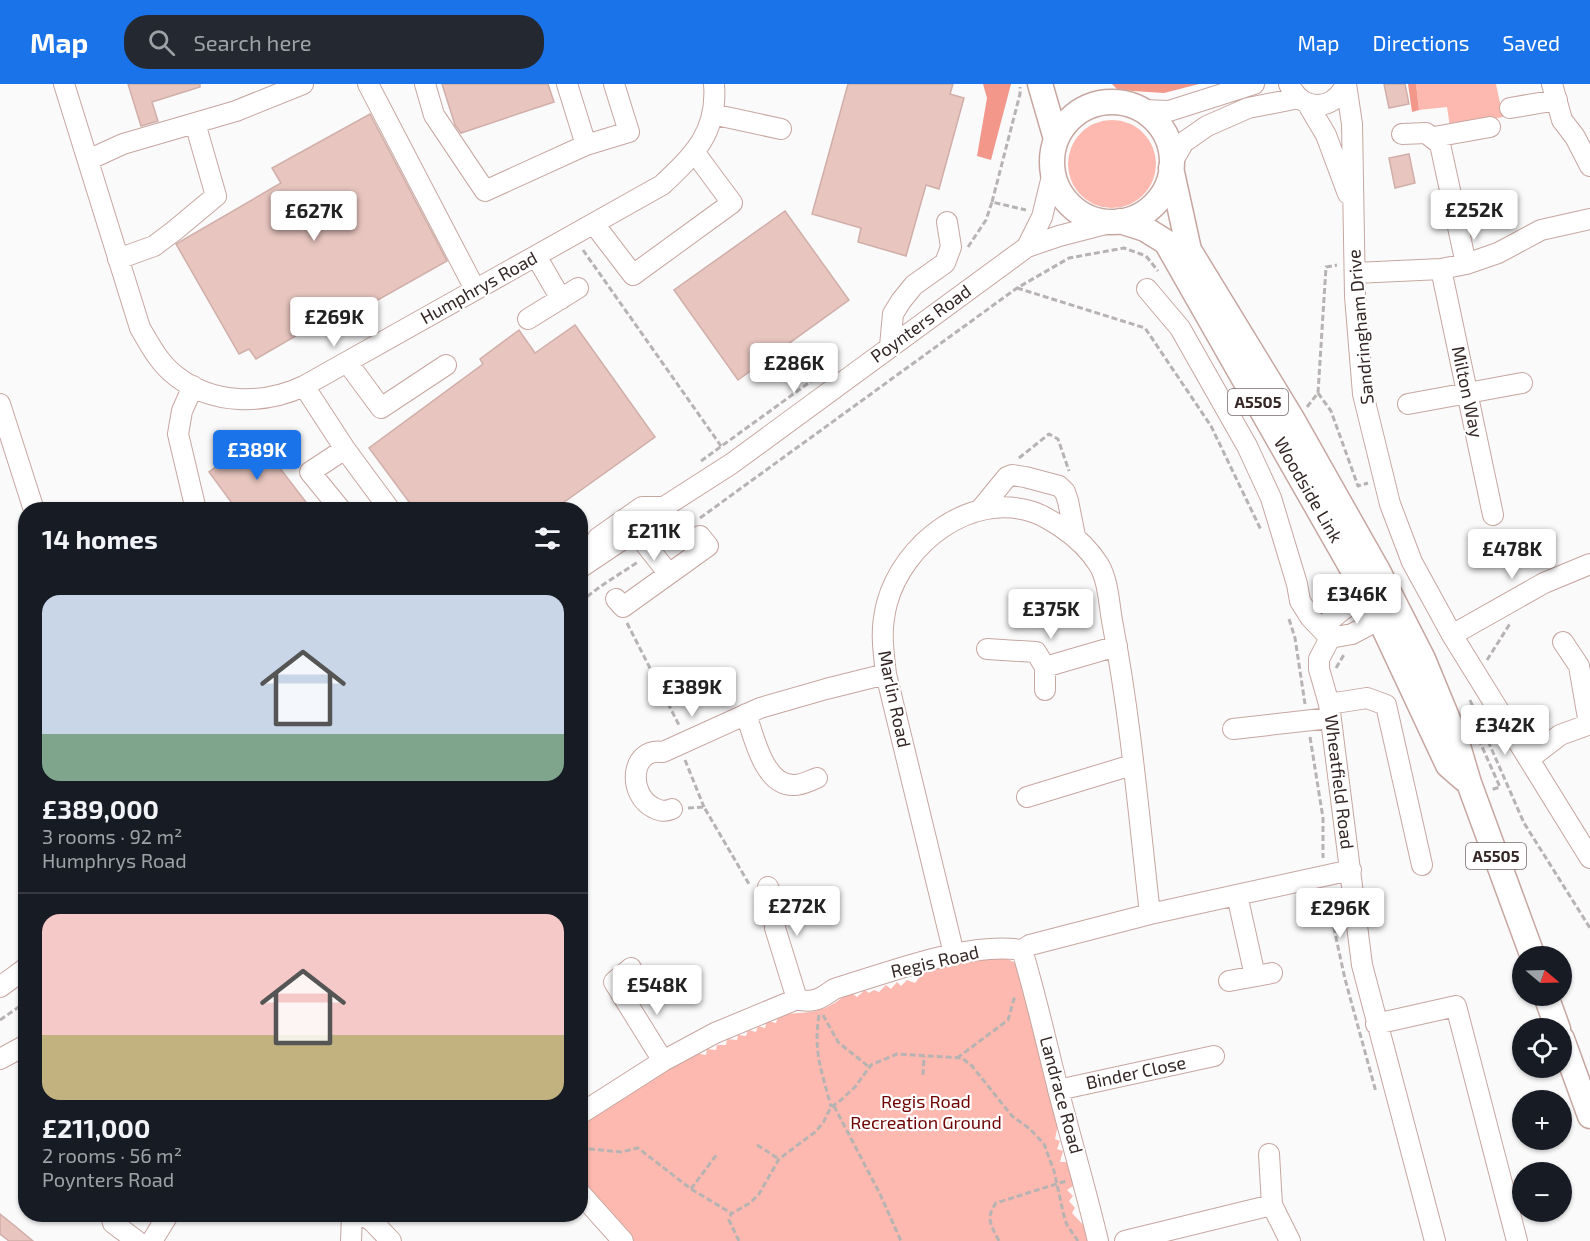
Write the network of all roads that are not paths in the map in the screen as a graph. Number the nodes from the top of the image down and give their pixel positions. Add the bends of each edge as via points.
1 (64, 84) edge
2 (303, 84) edge
3 (368, 84) edge
4 (425, 84) edge
5 (567, 84) edge
6 (614, 84) edge
7 (714, 84) edge
8 (1091, 84) edge
9 (1254, 84) edge
10 (1346, 84) edge
11 (1030, 89) edge
12 (1554, 92) edge
13 (1299, 95) edge
14 (1119, 102) junction
15 (1510, 108) dead end
16 (1143, 110) junction
17 (712, 114) junction
18 (195, 123) junction
19 (1490, 127) dead end
20 (781, 129) dead end
21 (1402, 134) dead end
22 (1582, 134) edge
23 (1434, 137) junction
24 (1056, 139) junction
25 (586, 145) junction
26 (695, 153) junction
27 (88, 160) junction
28 (1171, 166) junction
29 (1590, 166) edge
30 (1053, 172) junction
31 (1353, 208) junction
32 (1590, 219) edge
33 (947, 222) dead end
34 (1117, 222) junction
35 (594, 224) junction
36 (1027, 247) junction
37 (536, 256) junction
38 (118, 259) junction
39 (1466, 264) junction
40 (1347, 269) junction
41 (1441, 269) junction
42 (475, 289) junction
43 (1147, 289) dead end
44 (528, 319) dead end
45 (890, 346) junction
46 (347, 362) junction
47 (446, 365) dead end
48 (1522, 383) dead end
49 (193, 386) junction
50 (304, 386) junction
51 (1467, 393) junction
52 (0, 404) edge
53 (1408, 404) dead end
54 (345, 449) junction
55 (31, 502) edge
56 (194, 502) edge
57 (334, 502) edge
58 (384, 502) edge
59 (664, 507) junction
60 (980, 510) junction
61 (1493, 515) dead end
62 (635, 531) junction
63 (700, 536) dead end
64 (1075, 536) junction
65 (588, 556) edge
66 (588, 563) edge
67 (1590, 564) edge
68 (669, 574) junction
69 (1382, 602) junction
70 (620, 603) road end
71 (1452, 634) junction
72 (1330, 638) junction
73 (1563, 642) dead end
74 (1117, 646) junction
75 (987, 649) dead end
76 (1585, 665) edge
77 (1045, 667) junction
78 (886, 674) junction
79 (1045, 690) dead end
80 (1330, 711) junction
81 (746, 714) junction
82 (1589, 724) edge
83 (1233, 729) dead end
84 (1529, 759) junction
85 (1132, 765) junction
86 (817, 778) dead end
87 (1027, 797) dead end
88 (672, 809) road end
89 (1590, 858) edge
90 (1422, 865) dead end
91 (1351, 870) junction
92 (768, 887) road end
93 (1236, 895) junction
94 (1150, 914) junction
95 (1529, 946) edge
96 (1022, 950) junction
97 (954, 954) junction
98 (631, 968) dead end
99 (18, 974) edge
100 (1229, 981) dead end
101 (0, 987) edge
102 (797, 999) junction
103 (1376, 1024) junction
104 (18, 1049) edge
105 (1214, 1056) dead end
106 (0, 1059) edge
107 (663, 1061) junction
108 (1572, 1066) edge
109 (1058, 1090) junction
110 (588, 1109) edge
111 (1590, 1116) edge
112 (1269, 1154) dead end
113 (588, 1202) edge
114 (1272, 1204) junction
115 (113, 1222) edge
116 (164, 1222) edge
117 (352, 1222) edge
118 (373, 1222) edge
119 (137, 1241) edge
120 (152, 1241) edge
121 (351, 1241) edge
122 (391, 1241) edge
123 (623, 1241) edge
124 (1098, 1241) edge
125 (1125, 1241) edge
126 (1290, 1241) edge
127 (1436, 1241) edge
128 (1517, 1241) edge

1 - 27 street, Humphrys Road
2 - 18 street
3 - 42 street
4 - 25 street via 434,114 485,191
5 - 25 street
6 - 25 street via 629,132
7 - 17 street, Humphrys Road
8 - 14 main road
9 - 16 street via 1169,111
10 - 13 street via 1327,104 1317,105
10 - 31 street, Sandringham Drive via 1352,124
11 - 24 main road
12 - 15 street
12 - 22 street via 1562,120
13 - 28 street via 1248,108 1207,126 1184,142
13 - 31 street, Sandringham Drive via 1326,135
14 - 16 main road
14 - 24 main road via 1103,102 1075,114
16 - 28 main road via 1164,133
17 - 20 street
17 - 26 street, Humphrys Road
18 - 27 street via 123,144
18 - 38 street via 216,196 154,246
19 - 23 street
21 - 23 street via 1426,133
22 - 29 street
23 - 39 street via 1440,144
24 - 30 main road
26 - 35 street, Humphrys Road via 662,185
26 - 35 street via 732,203 633,275
27 - 38 street, Humphrys Road
28 - 34 main road via 1168,183 1149,209
28 - 69 main road, Woodside Link / A5505 via 1189,250 1291,417 1378,571
30 - 34 main road via 1067,203 1096,220
30 - 36 street, Poynters Road via 1042,217
31 - 40 street, Sandringham Drive
32 - 39 street via 1541,230 1498,253
33 - 45 street via 951,247 945,263 914,285 901,301 893,314
34 - 36 street, Poynters Road
34 - 69 main road, Woodside Link / A5505 via 1145,230 1166,242
35 - 37 street, Humphrys Road
36 - 45 street, Poynters Road
37 - 42 street, Humphrys Road
37 - 44 street via 569,294
38 - 49 street, Humphrys Road via 140,328 153,352 177,377
39 - 41 street
40 - 41 street
40 - 71 street, Sandringham Drive via 1355,296 1363,394 1390,504 1412,562
41 - 51 street, Milton Way
42 - 46 street, Humphrys Road
43 - 72 street via 1180,328 1247,446 1271,498 1300,602
45 - 59 street, Poynters Road via 731,464
46 - 47 street via 381,408
46 - 50 street, Humphrys Road
48 - 51 street
49 - 50 street, Humphrys Road via 236,400 252,400 286,394
49 - 56 street via 182,411 178,434
50 - 54 street
51 - 53 street
51 - 61 street, Milton Way
52 - 55 street
54 - 57 street via 310,472
54 - 58 street
59 - 62 street, Poynters Road
59 - 65 street via 642,507 598,537
60 - 64 street, Marlin Road via 1006,507 1033,512
60 - 64 street via 1012,475 1059,486 1065,492
60 - 78 street, Marlin Road via 952,520 921,543 902,569 887,601 881,633
62 - 66 street, Poynters Road
62 - 68 street
63 - 68 street via 708,546
64 - 74 street, Marlin Road via 1101,569
67 - 71 street via 1544,583
68 - 70 street
69 - 72 street via 1367,626
69 - 95 main road, Woodside Link / A5505 via 1448,765 1469,783
71 - 84 street, Sandringham Drive
72 - 80 street, Wheatfield Road via 1319,659
73 - 76 street
74 - 77 street
74 - 85 street, Marlin Road
75 - 77 street via 1036,651
76 - 82 street
77 - 79 street
78 - 81 street via 826,688
78 - 97 street, Marlin Road
80 - 83 street via 1307,721
80 - 90 street via 1367,698 1386,705
80 - 91 street, Wheatfield Road
81 - 86 street via 774,779 792,785
81 - 88 street via 644,757 636,778 643,801 663,812
82 - 84 street via 1560,735
84 - 89 street, Sandringham Drive
85 - 87 street
85 - 94 street, Marlin Road
91 - 93 street, Regis Road
91 - 103 street, Wheatfield Road via 1362,965
92 - 102 street via 776,907 775,928
93 - 94 street, Regis Road
93 - 100 street via 1263,974
94 - 96 street, Regis Road
96 - 97 street, Regis Road
96 - 109 street, Landrace Road
97 - 102 street, Regis Road via 834,989 816,1000
98 - 107 street via 614,982
99 - 101 street
102 - 107 street, Regis Road via 715,1033
103 - 127 street, Wheatfield Road
103 - 128 street via 1456,1006
104 - 106 street
105 - 109 street, Binder Close
107 - 110 street, Regis Road
108 - 111 main road
109 - 124 street, Landrace Road
112 - 114 street
113 - 123 street
114 - 125 street
114 - 126 street
115 - 119 street
116 - 120 street
117 - 121 street
118 - 122 street

